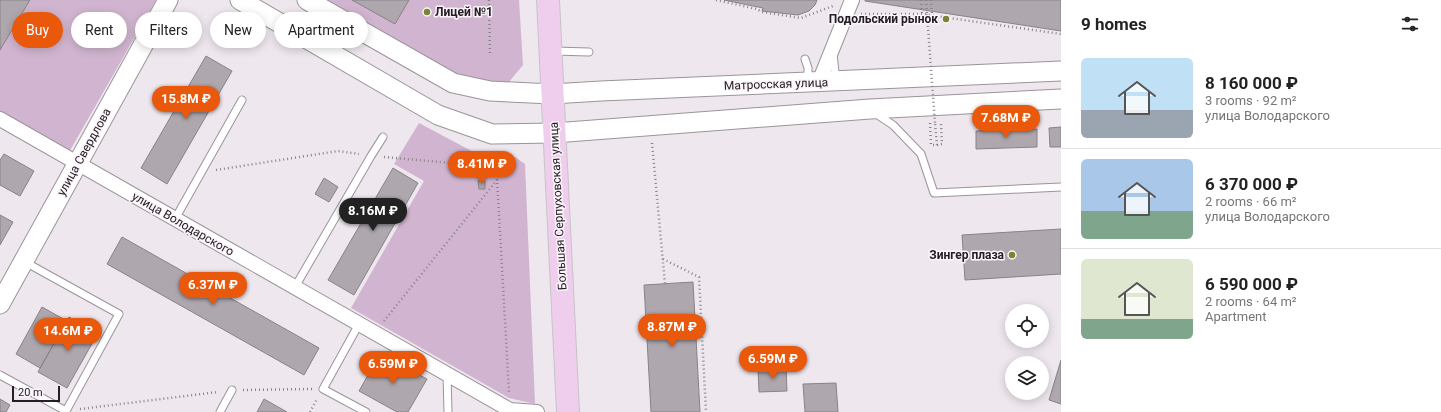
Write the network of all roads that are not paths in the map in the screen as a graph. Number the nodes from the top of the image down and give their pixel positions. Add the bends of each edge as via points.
1 (168, 0) edge
2 (240, 0) edge
3 (307, 0) edge
4 (548, 0) edge
5 (849, 5) edge
6 (551, 51) junction
7 (589, 52) dead end
8 (805, 59) dead end
9 (1061, 71) edge
10 (821, 82) junction
11 (552, 94) junction
12 (1061, 99) edge
13 (242, 100) dead end
14 (870, 109) junction
15 (0, 119) edge
16 (554, 133) junction
17 (383, 137) dead end
18 (78, 164) junction
19 (1061, 187) edge
20 (175, 219) junction
21 (24, 261) junction
22 (295, 287) junction
23 (0, 304) edge
24 (359, 324) junction
25 (447, 374) junction
26 (0, 375) edge
27 (232, 390) road end
28 (220, 412) edge
29 (366, 412) edge
30 (448, 412) edge
31 (537, 412) edge
32 (568, 412) edge

1 - 18 main road, улица Свердлова
2 - 16 main road via 438,115 492,134
3 - 11 main road, Матросская улица via 453,83 490,91
4 - 6 main road, Большая Серпуховская улица
5 - 10 street
6 - 7 lane
6 - 11 main road, Большая Серпуховская улица
8 - 10 lane via 808,68
9 - 10 main road, Матросская улица
10 - 11 main road, Матросская улица
11 - 16 main road, Большая Серпуховская улица
12 - 14 main road
13 - 20 lane
14 - 16 main road
14 - 19 lane via 893,125 921,154 934,193
15 - 18 street, улица Володарского
16 - 32 main road, Большая Серпуховская улица
17 - 22 lane
18 - 20 street, улица Володарского
18 - 21 main road, улица Свердлова
20 - 22 street, улица Володарского
21 - 23 main road, улица Свердлова
21 - 26 lane via 120,314 66,411
22 - 24 street, улица Володарского
24 - 25 street, улица Володарского
24 - 29 lane via 323,389
25 - 30 lane
25 - 31 street, улица Володарского via 510,410
27 - 28 lane

